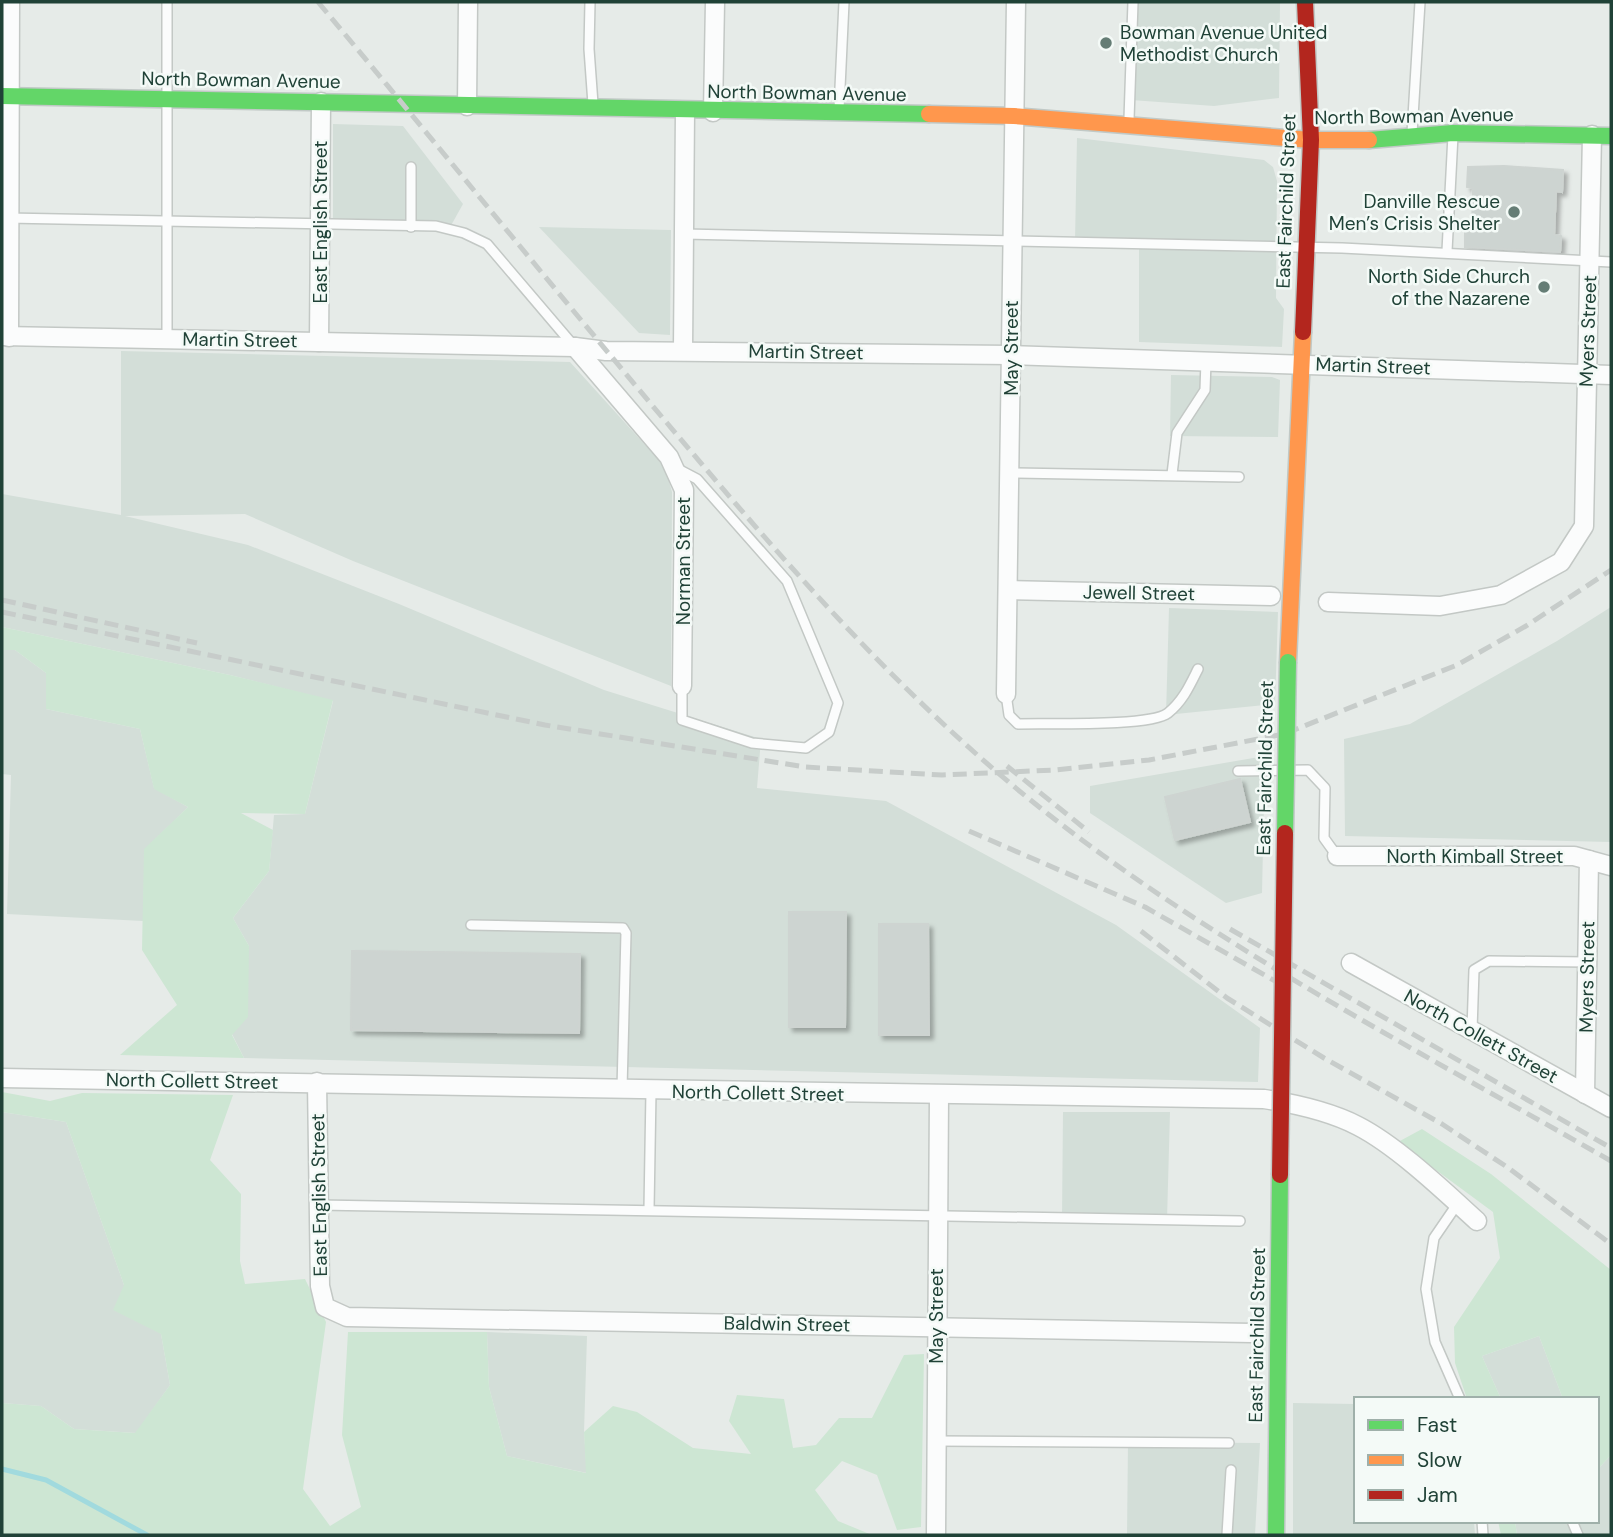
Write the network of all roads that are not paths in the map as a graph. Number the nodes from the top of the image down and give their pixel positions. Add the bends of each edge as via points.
1 (10, 2) edge
2 (167, 2) edge
3 (468, 2) edge
4 (590, 2) edge
5 (715, 2) edge
6 (844, 2) edge
7 (1016, 2) edge
8 (1133, 2) edge
9 (1305, 2) edge
10 (1420, 2) edge
11 (5, 97) edge
12 (167, 100) junction
13 (321, 102) junction
14 (467, 106) junction
15 (593, 109) junction
16 (685, 111) junction
17 (713, 112) junction
18 (839, 114) junction
19 (1014, 117) junction
20 (1129, 123) junction
21 (1453, 133) junction
22 (1592, 135) junction
23 (1611, 136) edge
24 (1412, 137) junction
25 (1311, 140) junction
26 (411, 167) dead end
27 (5, 218) edge
28 (166, 222) junction
29 (320, 223) junction
30 (411, 227) junction
31 (684, 234) junction
32 (1012, 239) junction
33 (1307, 248) junction
34 (1447, 251) junction
35 (1591, 259) junction
36 (1611, 262) edge
37 (5, 336) edge
38 (167, 339) junction
39 (319, 342) junction
40 (575, 347) junction
41 (683, 350) junction
42 (1011, 355) junction
43 (1206, 361) junction
44 (1300, 363) junction
45 (1587, 374) junction
46 (1611, 375) edge
47 (673, 466) junction
48 (1010, 473) junction
49 (1172, 474) junction
50 (1239, 477) dead end
51 (1008, 590) junction
52 (1271, 596) dead end
53 (1328, 602) dead end
54 (1198, 669) dead end
55 (682, 686) joint
56 (1006, 694) joint
57 (1238, 771) dead end
58 (1337, 856) joint
59 (1589, 860) junction
60 (1611, 866) edge
61 (471, 925) dead end
62 (1587, 962) junction
63 (1351, 963) dead end
64 (1472, 1031) junction
65 (2, 1078) edge
66 (317, 1082) junction
67 (622, 1091) junction
68 (651, 1091) junction
69 (1585, 1094) junction
70 (939, 1096) junction
71 (1611, 1108) edge
72 (1458, 1203) junction
73 (318, 1205) junction
74 (649, 1209) junction
75 (937, 1216) junction
76 (1240, 1221) dead end
77 (1477, 1221) dead end
78 (325, 1307) joint
79 (936, 1327) junction
80 (1252, 1333) dead end
81 (1459, 1397) edge
82 (936, 1441) junction
83 (1229, 1443) dead end
84 (1231, 1470) dead end
85 (936, 1535) edge
86 (1227, 1535) edge
87 (1276, 1535) edge

1 - 11 street
2 - 12 lane
3 - 14 street
4 - 15 lane
5 - 17 street
6 - 18 lane
7 - 19 street, May Street
8 - 20 lane
9 - 25 street, East Fairchild Street
10 - 24 lane
11 - 12 street, North Bowman Avenue
11 - 27 street
12 - 13 street, North Bowman Avenue
12 - 28 lane
13 - 14 street, North Bowman Avenue
13 - 29 street, East English Street
14 - 15 street, North Bowman Avenue
15 - 16 street, North Bowman Avenue
16 - 17 street, North Bowman Avenue
16 - 31 street
17 - 18 street, North Bowman Avenue
18 - 19 street, North Bowman Avenue
19 - 20 street, North Bowman Avenue
19 - 32 street, May Street
20 - 25 street, North Bowman Avenue
21 - 22 street, North Bowman Avenue
21 - 24 street, North Bowman Avenue
21 - 34 lane
22 - 23 street, North Bowman Avenue
22 - 35 street, Myers Street
24 - 25 street, North Bowman Avenue
25 - 33 street, East Fairchild Street
26 - 30 lane
27 - 28 lane
27 - 37 street
28 - 29 lane
28 - 38 lane
29 - 30 lane
29 - 39 street, East English Street
30 - 40 lane via 449,229 487,244
31 - 32 lane
31 - 41 street
32 - 33 lane
32 - 42 street, May Street
33 - 34 lane
33 - 44 street, East Fairchild Street
34 - 35 lane
35 - 36 lane
35 - 45 street, Myers Street
37 - 38 street, Martin Street
38 - 39 street, Martin Street
39 - 40 street, Martin Street
40 - 41 street, Martin Street
40 - 47 street, Norman Street
41 - 42 street, Martin Street
42 - 43 street, Martin Street
42 - 48 street, May Street
43 - 44 street, Martin Street
43 - 49 lane via 1205,390 1177,433
44 - 45 street, Martin Street
44 - 87 street, East Fairchild Street, bridge via 1288,662
45 - 46 street, Martin Street
45 - 53 street, Myers Street via 1584,526 1561,562 1501,595 1440,606
47 - 55 street, Norman Street via 684,490
47 - 55 lane via 697,480 787,581 838,703 830,732 806,748 752,743 682,720
48 - 49 lane
48 - 51 street, May Street
49 - 50 lane
51 - 52 street, Jewell Street
51 - 56 street, May Street
54 - 56 lane via 1182,699 1166,715 1141,721 1018,724 1009,715
57 - 58 lane via 1308,770 1325,788 1324,838
58 - 59 street, North Kimball Street via 1574,856
59 - 60 street, North Kimball Street
59 - 62 street, Myers Street
61 - 67 lane via 624,928
62 - 64 lane via 1489,961 1474,970
62 - 69 street, Myers Street
63 - 64 street, North Collett Street
64 - 69 street, North Collett Street
65 - 66 street, North Collett Street
66 - 67 street, North Collett Street
66 - 73 street, East English Street
67 - 68 street, North Collett Street
68 - 70 street, North Collett Street
68 - 74 lane
69 - 71 street, North Collett Street
70 - 72 street, North Collett Street via 1264,1099 1303,1105 1359,1126
70 - 75 street, May Street
72 - 77 street, North Collett Street
72 - 81 lane via 1434,1238 1426,1289 1435,1342
73 - 74 lane
73 - 78 street, East English Street via 320,1286
74 - 75 lane
75 - 76 lane
75 - 79 street, May Street
78 - 79 street, Baldwin Street via 347,1317
79 - 80 street, Baldwin Street
79 - 82 street, May Street
82 - 83 lane
82 - 85 street, May Street
84 - 86 lane

